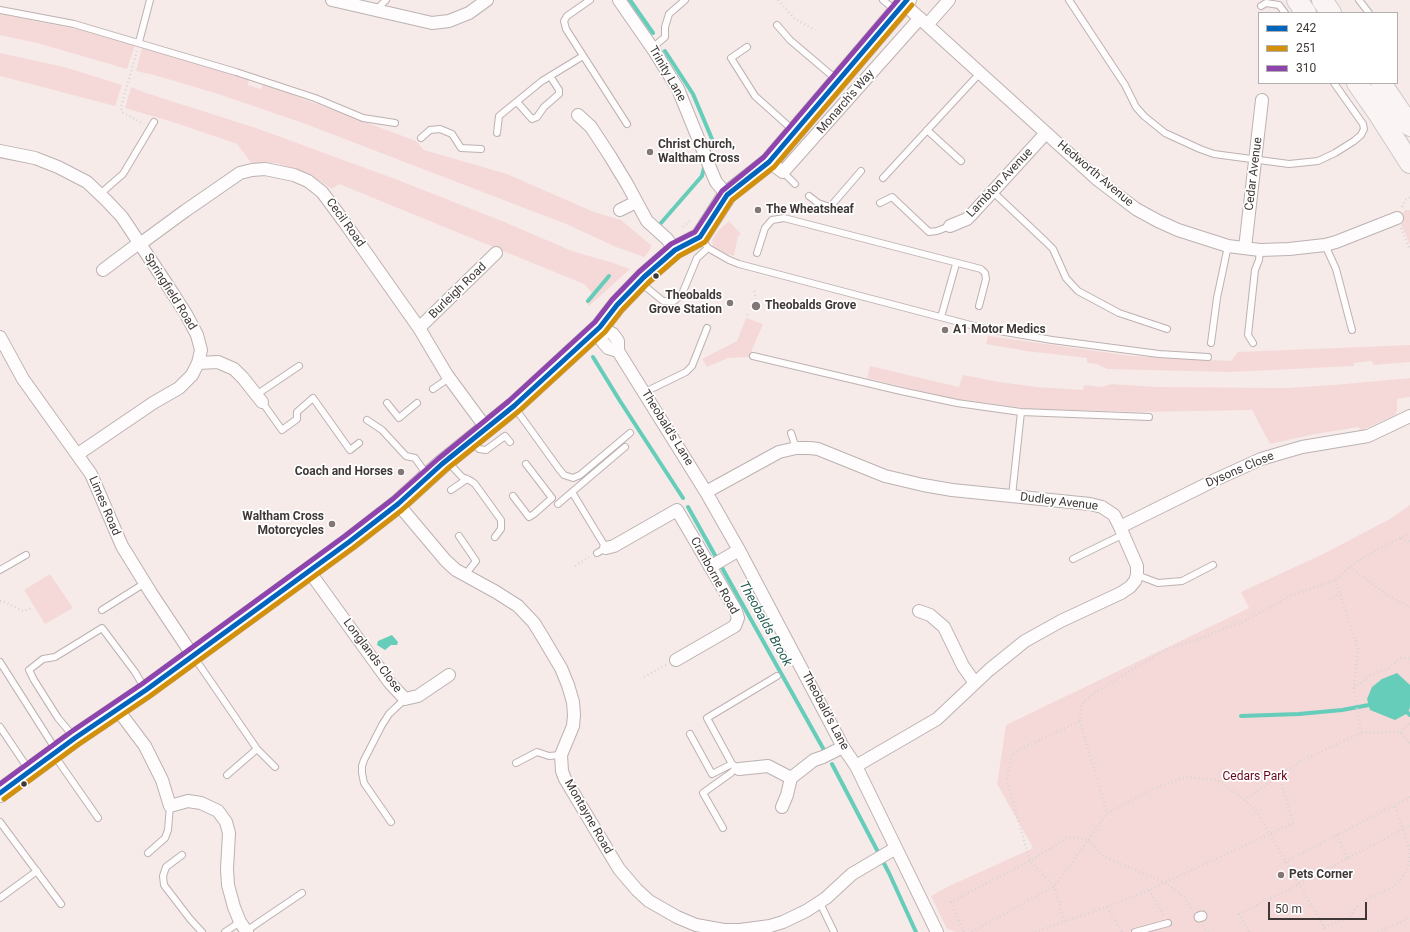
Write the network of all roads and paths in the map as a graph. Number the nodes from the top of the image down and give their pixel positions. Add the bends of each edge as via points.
1 (150, 0) edge
2 (332, 0) edge
3 (486, 0) edge
4 (590, 0) edge
5 (619, 0) edge
6 (685, 0) edge
7 (778, 0) edge
8 (883, 0) edge
9 (949, 0) edge
10 (1069, 0) edge
11 (1297, 0) edge
12 (1322, 0) edge
13 (1360, 0) edge
14 (380, 5) edge
15 (903, 6) edge
16 (1261, 6) dead end
17 (0, 10) edge
18 (1283, 12) edge
19 (1305, 12) edge
20 (1330, 12) edge
21 (1368, 12) edge
22 (924, 22) junction
23 (777, 25) dead end
24 (815, 30) dead end
25 (139, 42) junction
26 (746, 47) dead end
27 (652, 48) junction
28 (583, 56) junction
29 (980, 73) junction
30 (550, 76) junction
31 (838, 81) junction
32 (1335, 84) edge
33 (1358, 84) edge
34 (1382, 84) edge
35 (1262, 100) dead end
36 (517, 102) junction
37 (578, 115) dead end
38 (395, 122) dead end
39 (627, 124) dead end
40 (152, 125) joint
41 (1410, 126) edge
42 (927, 130) junction
43 (795, 132) junction
44 (497, 133) dead end
45 (1046, 133) junction
46 (421, 138) dead end
47 (481, 149) dead end
48 (0, 151) edge
49 (1256, 160) junction
50 (961, 161) dead end
51 (1410, 163) edge
52 (776, 167) junction
53 (861, 172) dead end
54 (883, 178) dead end
55 (795, 184) dead end
56 (992, 192) junction
57 (100, 194) junction
58 (727, 195) junction
59 (809, 196) dead end
60 (636, 202) junction
61 (880, 203) dead end
62 (620, 210) dead end
63 (1397, 218) joint
64 (950, 226) joint
65 (140, 243) junction
66 (704, 243) junction
67 (1325, 245) junction
68 (1228, 246) junction
69 (1245, 248) junction
70 (675, 250) junction
71 (1260, 250) junction
72 (1410, 250) edge
73 (496, 253) dead end
74 (757, 253) dead end
75 (956, 264) junction
76 (103, 270) dead end
77 (639, 282) junction
78 (754, 291) dead end
79 (756, 299) dead end
80 (980, 306) dead end
81 (750, 313) dead end
82 (746, 315) dead end
83 (941, 317) junction
84 (600, 327) junction
85 (419, 328) junction
86 (707, 328) dead end
87 (1167, 329) dead end
88 (1352, 330) dead end
89 (0, 337) edge
90 (1211, 343) dead end
91 (1253, 343) dead end
92 (753, 356) dead end
93 (1208, 356) dead end
94 (198, 363) junction
95 (299, 366) dead end
96 (449, 378) junction
97 (433, 390) dead end
98 (645, 392) junction
99 (259, 398) junction
100 (387, 403) dead end
101 (417, 403) dead end
102 (514, 406) junction
103 (1021, 412) junction
104 (1410, 416) edge
105 (1149, 417) dead end
106 (367, 420) dead end
107 (486, 428) junction
108 (630, 433) dead end
109 (791, 433) dead end
110 (471, 441) junction
111 (510, 442) dead end
112 (359, 443) dead end
113 (625, 447) dead end
114 (796, 448) junction
115 (78, 454) junction
116 (446, 460) junction
117 (526, 464) dead end
118 (428, 476) junction
119 (467, 479) junction
120 (451, 490) dead end
121 (572, 492) junction
122 (706, 492) junction
123 (513, 496) dead end
124 (1012, 496) junction
125 (398, 504) junction
126 (558, 504) dead end
127 (1122, 530) junction
128 (1410, 533) edge
129 (459, 536) dead end
130 (495, 537) dead end
131 (1400, 538) junction
132 (1410, 542) edge
133 (739, 550) junction
134 (601, 551) junction
135 (26, 555) dead end
136 (1073, 559) dead end
137 (713, 565) junction
138 (1213, 565) dead end
139 (575, 566) dead end
140 (1350, 567) junction
141 (0, 570) edge
142 (309, 571) junction
143 (465, 575) junction
144 (1137, 575) junction
145 (1335, 580) junction
146 (145, 583) junction
147 (1339, 593) junction
148 (1330, 600) dead end
149 (0, 601) edge
150 (1410, 607) edge
151 (32, 608) dead end
152 (102, 610) dead end
153 (919, 611) dead end
154 (194, 656) junction
155 (1410, 659) edge
156 (676, 660) joint
157 (0, 662) edge
158 (449, 675) dead end
159 (777, 676) dead end
160 (644, 678) dead end
161 (975, 683) junction
162 (1354, 689) junction
163 (146, 690) junction
164 (405, 699) junction
165 (118, 710) junction
166 (1080, 721) junction
167 (1410, 724) edge
168 (0, 727) edge
169 (1400, 732) junction
170 (1361, 733) junction
171 (690, 734) dead end
172 (75, 738) junction
173 (1410, 744) edge
174 (844, 746) junction
175 (257, 749) junction
176 (56, 753) junction
177 (562, 755) junction
178 (516, 764) dead end
179 (856, 766) junction
180 (274, 767) dead end
181 (735, 767) junction
182 (30, 771) junction
183 (227, 774) dead end
184 (1279, 776) junction
185 (791, 778) junction
186 (0, 793) edge
187 (1410, 797) edge
188 (1244, 800) junction
189 (170, 806) junction
190 (1394, 806) junction
191 (782, 807) dead end
192 (1107, 813) junction
193 (98, 818) dead end
194 (0, 822) edge
195 (391, 822) dead end
196 (1410, 825) edge
197 (723, 828) dead end
198 (1403, 829) junction
199 (1268, 833) junction
200 (1337, 834) junction
201 (1088, 840) junction
202 (896, 848) junction
203 (148, 853) dead end
204 (182, 855) dead end
205 (1347, 858) junction
206 (1030, 861) junction
207 (1285, 862) junction
208 (37, 871) junction
209 (1166, 883) junction
210 (1299, 884) junction
211 (1054, 886) junction
212 (1149, 890) junction
213 (302, 893) dead end
214 (0, 898) edge
215 (820, 902) junction
216 (61, 904) dead end
217 (1190, 906) dead end
218 (1107, 907) junction
219 (1410, 918) edge
220 (1064, 921) junction
221 (1168, 923) joint
222 (1324, 927) junction
223 (244, 928) edge
224 (695, 928) edge
225 (202, 932) edge
226 (226, 932) edge
227 (834, 932) edge
228 (937, 932) edge
229 (964, 932) edge
230 (972, 932) edge
231 (1036, 932) edge
232 (1122, 932) edge
233 (1136, 932) edge
234 (1249, 932) edge
235 (1326, 932) edge
236 (1378, 932) edge

1 - 25 lane
2 - 14 street
3 - 14 street via 462,16 432,24
4 - 28 lane via 567,16 564,21 566,29
5 - 27 street, Trinity Lane
6 - 27 lane via 669,14 665,37
7 - 24 path via 795,19
8 - 15 lane
9 - 22 street, Monarch's Way
10 - 49 lane via 1125,85 1136,107 1154,125 1165,133 1214,154
11 - 19 main road
12 - 20 main road
13 - 21 lane
15 - 22 street, Hedworth Avenue
15 - 31 main road
16 - 18 lane via 1266,3 1279,5
17 - 25 lane via 74,24
22 - 29 street, Hedworth Avenue
22 - 52 street, Monarch's Way
23 - 31 lane via 790,40
25 - 38 lane via 315,98 363,118
25 - 40 path via 121,107 122,112
26 - 43 lane via 731,58 755,96
27 - 58 street, Trinity Lane via 678,89 716,182
28 - 30 lane
28 - 39 lane
29 - 42 lane
29 - 45 street, Hedworth Avenue
30 - 36 lane
30 - 36 lane via 559,94 537,117 532,120
31 - 43 main road
32 - 49 lane via 1363,124 1361,135 1318,161 1289,164
33 - 51 main road
34 - 41 main road
35 - 49 street, Cedar Avenue
36 - 44 lane via 499,116
37 - 60 street via 591,127 628,184
40 - 57 lane via 123,174
42 - 50 lane
42 - 54 lane
43 - 52 main road
45 - 56 street, Lambton Avenue
45 - 68 street, Hedworth Avenue via 1098,180 1136,209 1178,230
46 - 47 lane via 430,130 440,129 452,134 461,148
48 - 57 street, Springfield Road via 35,158 58,167 87,182
49 - 69 street, Cedar Avenue
52 - 55 lane
52 - 58 main road via 746,180
53 - 59 lane via 830,207 818,203
56 - 64 street, Lambton Avenue via 967,219
56 - 87 lane via 1053,249 1066,278 1078,292 1119,313
57 - 65 street, Springfield Road via 122,217
58 - 66 main road
60 - 62 street
60 - 70 street via 647,221
61 - 64 lane via 892,198 929,232
63 - 67 street, Hedworth Avenue
63 - 72 path
65 - 76 street, Cecil Road
65 - 85 street, Cecil Road via 240,174 265,169 294,175 308,181 322,192
65 - 94 street, Springfield Road via 197,335 201,350
66 - 70 main road
66 - 77 lane via 682,294 674,301 663,301
66 - 83 lane via 724,258 739,264
67 - 71 street, Hedworth Avenue
67 - 88 lane via 1336,269
68 - 69 street, Hedworth Avenue
68 - 90 lane
69 - 71 street, Hedworth Avenue
70 - 77 main road
71 - 91 lane via 1255,270 1248,335
73 - 85 street, Burleigh Road
74 - 75 lane via 765,228 772,220 784,218
75 - 80 lane via 981,269 985,273
75 - 83 lane
77 - 84 main road via 616,304
78 - 79 path
81 - 82 path
83 - 93 lane via 982,328 1052,340 1159,354
84 - 98 street, Theobald's Lane via 613,334 618,341 618,351
84 - 102 main road
85 - 96 street, Cecil Road
86 - 98 lane via 692,366 686,372
89 - 115 street, Limes Road via 23,379
92 - 103 lane via 908,393
94 - 99 street via 218,362 234,369
94 - 115 street, Springfield Road via 192,375 179,388
95 - 99 lane
96 - 97 lane
96 - 107 street, Cecil Road
98 - 122 street, Theobald's Lane
99 - 112 lane via 282,430 297,419 297,412 313,398 350,450
100 - 101 lane via 399,418
102 - 107 main road
102 - 108 lane via 564,476 573,478 580,475
103 - 105 lane
103 - 124 lane
104 - 127 street, Dysons Close via 1368,436 1302,447 1261,459 1216,479
106 - 118 lane via 382,430 406,456 415,458
107 - 110 main road
109 - 114 lane
110 - 111 lane via 479,449 486,450 505,436
110 - 116 main road
113 - 121 lane
114 - 122 street, Dudley Avenue via 769,457
114 - 124 street, Dudley Avenue via 818,449 885,476 923,485
115 - 146 street, Limes Road via 97,485 117,536
116 - 118 main road
116 - 119 lane
117 - 123 lane via 552,498 529,517
118 - 125 main road
119 - 120 lane
119 - 130 lane via 475,484 502,520 501,529
121 - 126 lane
121 - 134 lane
122 - 133 street, Theobald's Lane
124 - 127 street, Dudley Avenue via 1102,507 1114,515
125 - 142 main road
125 - 143 street, Montayne Road via 442,556
127 - 136 lane
127 - 144 street, Dudley Avenue via 1135,561
128 - 131 path
129 - 143 lane via 476,560
131 - 132 path
131 - 140 path
133 - 137 street
133 - 174 street, Theobald's Lane
134 - 137 street, Cranborne Road via 677,510
134 - 139 path
135 - 141 lane
137 - 156 street, Cranborne Road via 735,609 738,618 735,626
138 - 144 lane via 1182,581 1158,583
140 - 145 path
140 - 150 path via 1387,595
142 - 154 main road
142 - 164 street, Longlands Close via 390,683
143 - 177 street, Montayne Road via 518,606 534,623 558,662 568,685 574,715 572,732
144 - 161 street via 1130,587 1121,593 1025,641
145 - 147 path
145 - 166 path via 1290,596 1242,622 1164,650 1094,693 1081,706
146 - 152 lane
146 - 154 street, Limes Road
147 - 148 path
147 - 162 path via 1358,648
149 - 151 path via 23,612
153 - 161 street via 930,615 944,627 963,666
154 - 163 main road
154 - 175 lane
155 - 162 path via 1402,657 1389,668 1371,675
156 - 160 path
157 - 176 lane
158 - 164 street, Longlands Close via 418,696
159 - 181 lane via 707,718
161 - 179 street via 938,719
162 - 170 path
163 - 165 main road
163 - 172 lane via 102,628 55,657 43,659 30,670 34,680 58,718
164 - 195 lane via 389,714 362,766 364,783
165 - 172 main road
165 - 189 street via 145,746 162,780
166 - 192 path
166 - 206 path via 1012,753 1007,781
167 - 169 path
168 - 182 lane
169 - 170 path
169 - 173 path
170 - 184 path via 1301,761
171 - 181 lane via 712,774
172 - 176 main road
174 - 179 street, Theobald's Lane
174 - 185 street via 814,760
175 - 180 lane
175 - 183 lane
176 - 182 main road
176 - 193 lane
177 - 178 lane via 549,756 537,752
177 - 224 street, Montayne Road via 565,779 619,869 649,901
179 - 202 street, Theobald's Lane
181 - 185 street via 768,766
181 - 197 lane via 731,773 703,793
182 - 186 main road
184 - 188 path
184 - 199 path via 1293,823
185 - 191 street
187 - 190 path
188 - 192 path via 1217,780 1186,777 1155,788
188 - 199 path via 1255,809
189 - 203 lane via 165,838
189 - 223 street via 188,802 202,803 213,808 226,822 229,834 228,885 234,907
190 - 198 path
190 - 200 path
192 - 201 path
194 - 208 lane
196 - 198 path
198 - 205 path
198 - 222 path via 1410,850 1408,868 1401,880 1368,898 1350,916
199 - 207 path
199 - 209 path
200 - 205 path
200 - 207 path
201 - 206 path via 1068,837
201 - 209 path via 1103,856
201 - 211 path
202 - 215 street, Montayne Road via 852,874
202 - 228 street, Theobald's Lane
204 - 225 lane via 166,867 164,885
205 - 210 path
206 - 211 path
206 - 229 path via 951,902
207 - 210 path
208 - 214 lane
208 - 216 lane
209 - 212 path
209 - 217 path via 1184,897
210 - 222 path
210 - 234 path via 1239,914
211 - 220 path
211 - 230 path
212 - 218 path
212 - 221 path
213 - 223 lane
215 - 224 street, Montayne Road via 796,917 770,926 740,930
215 - 227 lane
218 - 220 path
218 - 232 path
219 - 236 path
220 - 231 path
221 - 233 lane
222 - 235 path
223 - 226 lane

